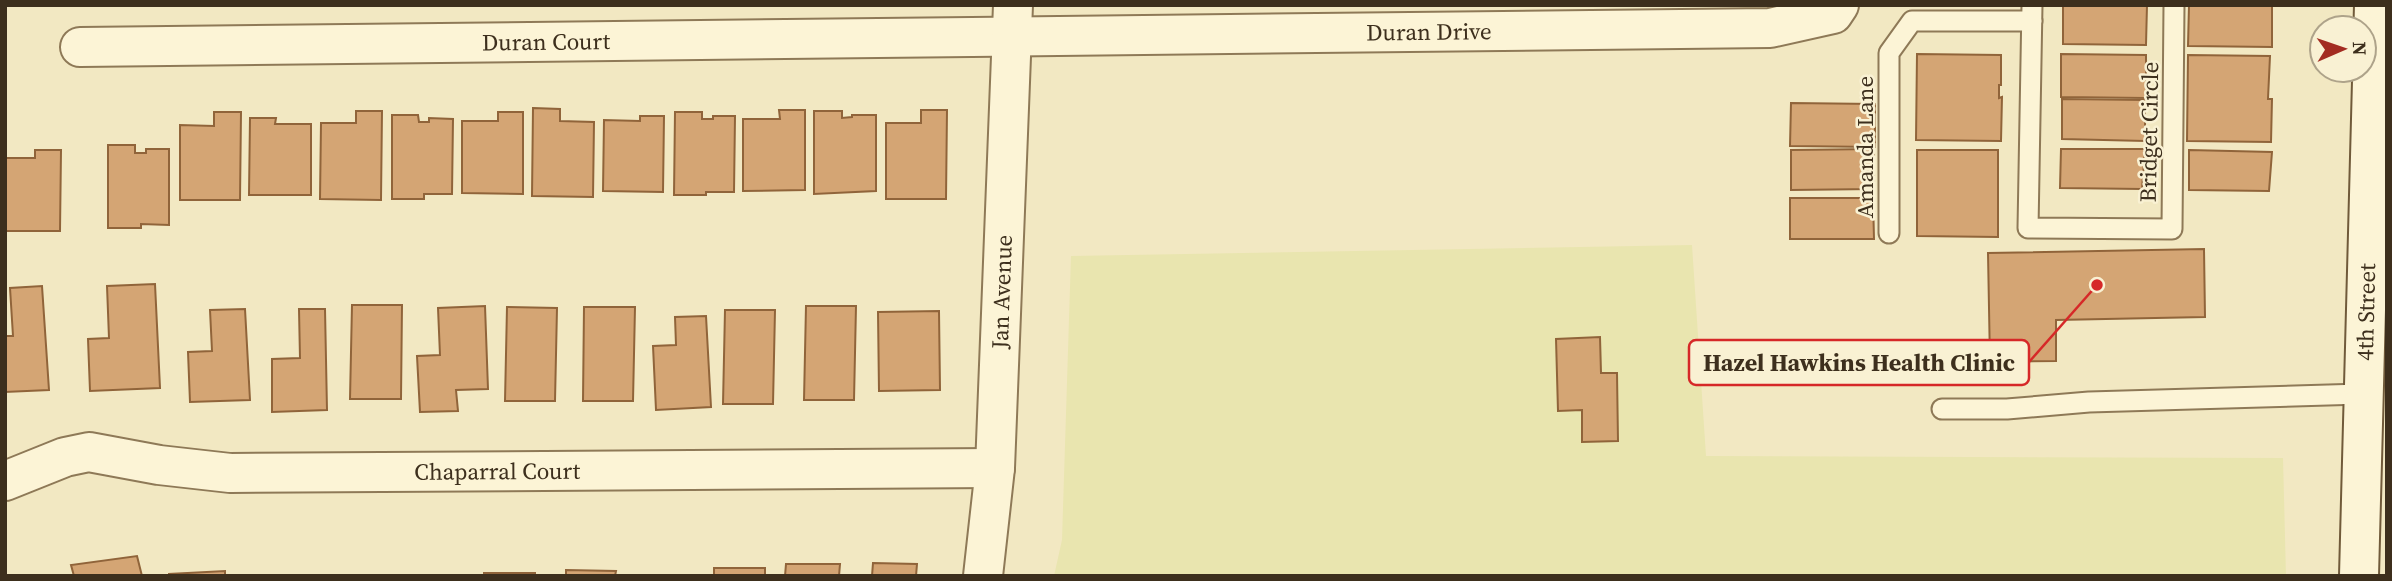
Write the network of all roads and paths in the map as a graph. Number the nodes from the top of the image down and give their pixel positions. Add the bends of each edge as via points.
1 (1839, 5) edge
2 (2175, 5) edge
3 (2374, 5) edge
4 (2032, 13) edge
5 (1013, 21) edge
6 (80, 47) dead end
7 (1889, 233) dead end
8 (2362, 394) junction
9 (1942, 408) dead end
10 (995, 468) junction
11 (5, 481) edge
12 (984, 576) edge
13 (2359, 576) edge

1 - 5 street, Duran Drive via 1833,14 1770,28
2 - 4 lane, Bridget Circle via 2172,229 2028,228
3 - 8 street, 4th Street
4 - 7 lane, Amanda Lane via 1912,21 1889,53
5 - 6 street, Duran Court
5 - 10 street, Jan Avenue
8 - 9 lane
8 - 13 street, 4th Street
10 - 11 street, Chaparral Court via 230,474 89,452
10 - 12 street, Jan Avenue

